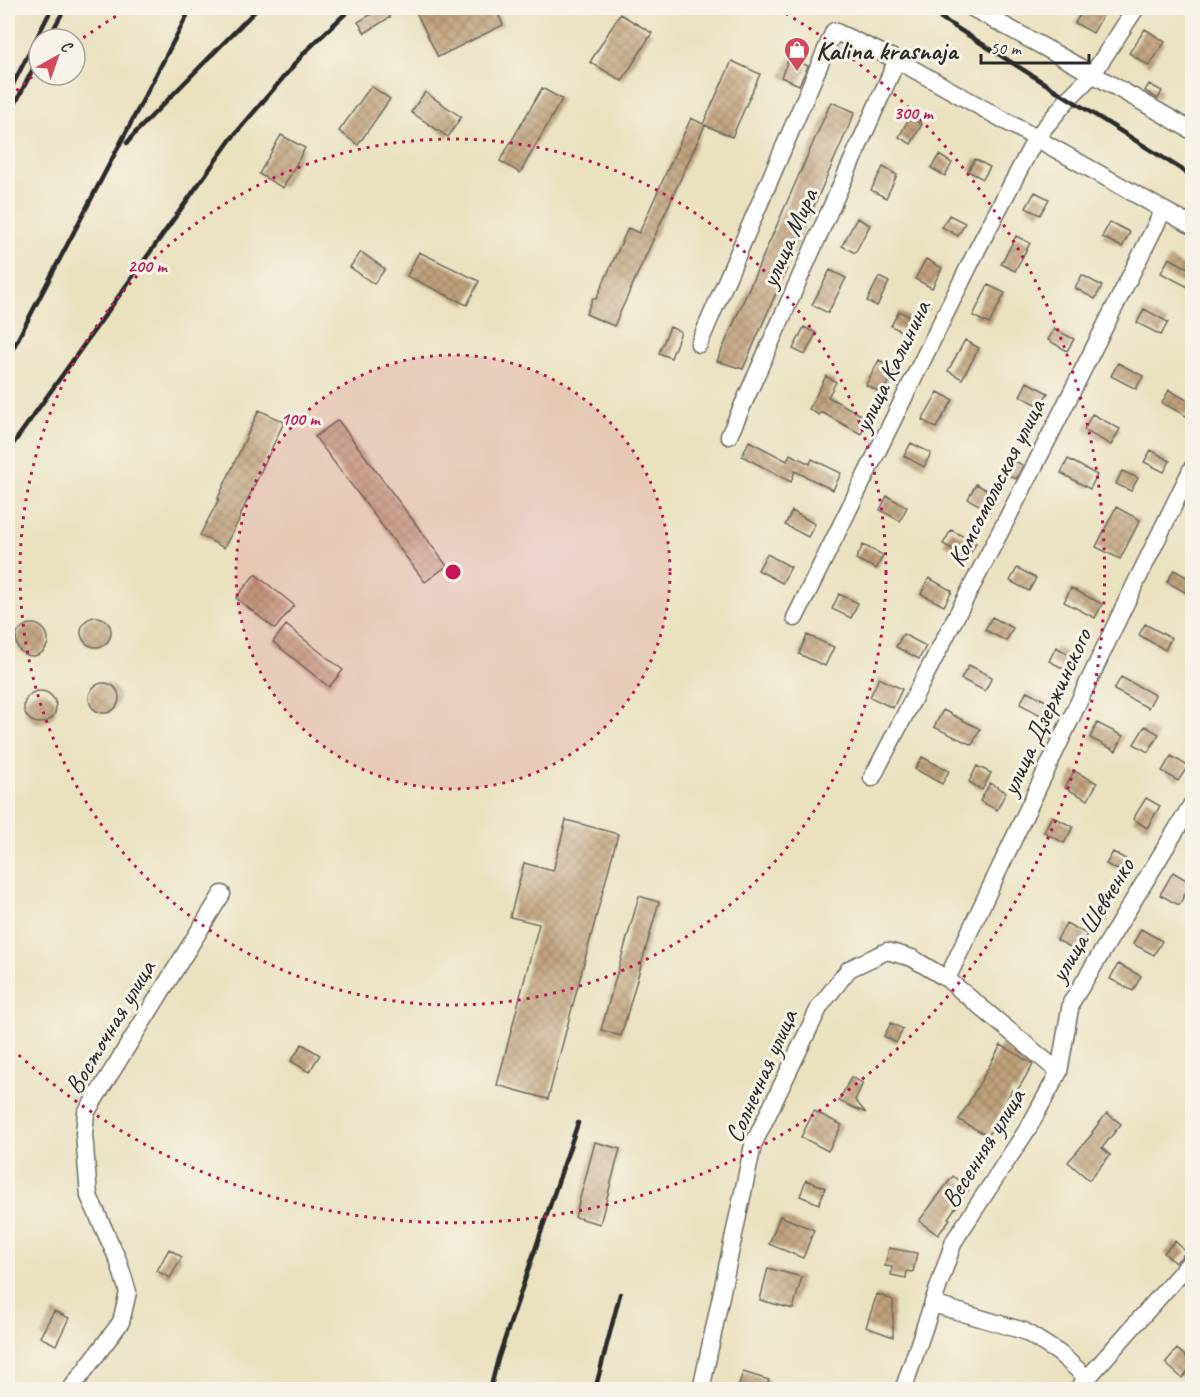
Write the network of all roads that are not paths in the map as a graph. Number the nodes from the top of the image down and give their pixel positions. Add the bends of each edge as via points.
1 (972, 8) edge
2 (1136, 8) edge
3 (897, 60) junction
4 (1092, 75) junction
5 (1192, 131) edge
6 (1036, 138) junction
7 (1163, 211) junction
8 (1192, 226) edge
9 (699, 344) dead end
10 (729, 436) dead end
11 (1192, 468) edge
12 (795, 618) dead end
13 (872, 777) dead end
14 (1192, 804) edge
15 (222, 894) dead end
16 (947, 980) junction
17 (1059, 1072) junction
18 (1192, 1260) edge
19 (933, 1304) junction
20 (1082, 1384) edge
21 (70, 1389) edge
22 (701, 1389) edge
23 (903, 1389) edge

1 - 4 street
2 - 4 street, улица Калинина
3 - 6 street
3 - 9 street via 834,31
3 - 10 street, улица Мира
4 - 5 street
4 - 6 street, улица Калинина
6 - 7 street
6 - 12 street, улица Калинина
7 - 8 street
7 - 13 street, Комсомольская улица
11 - 16 street, улица Дзержинского
14 - 17 street, улица Шевченко via 1071,1003
15 - 21 street, Восточная улица via 86,1113 89,1196 128,1292 121,1322
16 - 17 street, Весенняя улица
16 - 22 street, Солнечная улица via 912,958 887,951 849,969 820,1006 753,1145
17 - 19 street, Весенняя улица via 1029,1127 954,1241
18 - 20 street
19 - 20 street via 1024,1331 1059,1353
19 - 23 street, Весенняя улица

